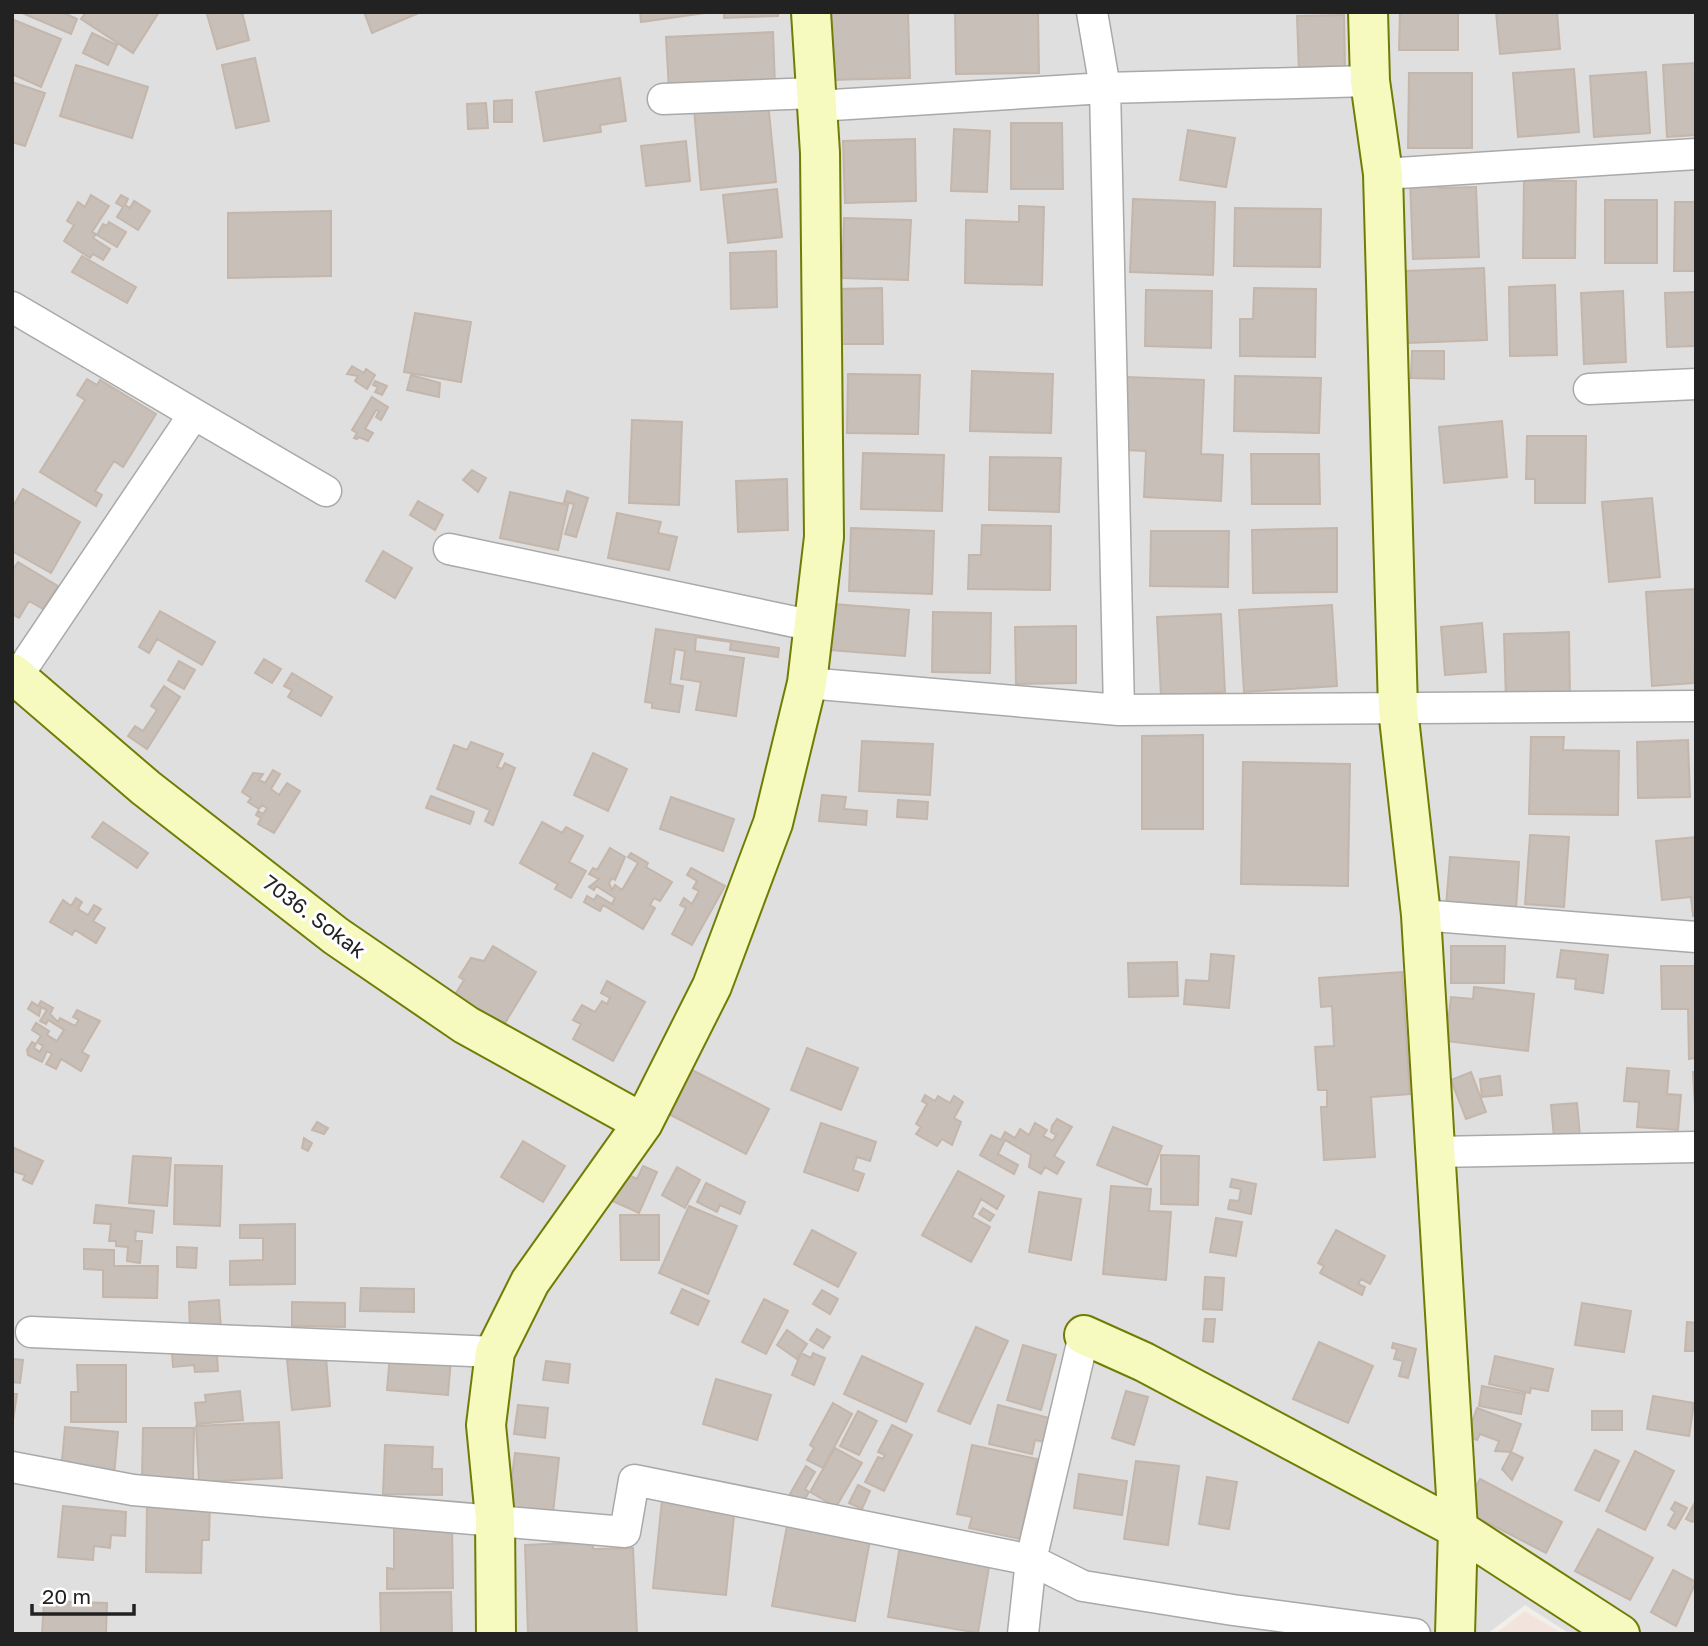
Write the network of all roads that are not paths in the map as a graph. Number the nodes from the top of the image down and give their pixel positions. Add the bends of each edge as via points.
1 (811, 12) edge
2 (1092, 12) edge
3 (1368, 12) edge
4 (1370, 81) junction
5 (1105, 88) junction
6 (663, 99) dead end
7 (816, 99) junction
8 (1696, 154) edge
9 (1383, 174) junction
10 (12, 307) edge
11 (1696, 384) edge
12 (1589, 389) dead end
13 (194, 414) junction
14 (326, 491) dead end
15 (449, 548) dead end
16 (814, 626) junction
17 (14, 678) edge
18 (807, 683) junction
19 (1696, 706) edge
20 (1398, 709) junction
21 (1119, 710) junction
22 (1421, 915) junction
23 (1696, 937) edge
24 (643, 1123) junction
25 (1696, 1147) edge
26 (1435, 1152) junction
27 (31, 1332) dead end
28 (1084, 1335) joint
29 (495, 1352) junction
30 (12, 1467) edge
31 (495, 1518) junction
32 (1458, 1529) junction
33 (1031, 1560) junction
34 (496, 1634) edge
35 (1023, 1634) edge
36 (1415, 1634) edge
37 (1455, 1634) edge
38 (1620, 1634) edge

1 - 7 street
2 - 5 street
3 - 4 street
4 - 5 street
4 - 9 street
5 - 7 street
5 - 21 street
6 - 7 street
7 - 16 street via 824,537
8 - 9 street
9 - 20 street
10 - 13 street
11 - 12 street
13 - 14 street
13 - 17 street
15 - 16 street
16 - 18 street
17 - 24 street, 7036. Sokak via 146,788 337,936 466,1025
18 - 21 street
18 - 24 street via 774,822 712,986
19 - 20 street
20 - 21 street
20 - 22 street
22 - 23 street
22 - 26 street
24 - 29 street via 530,1282
25 - 26 street
26 - 32 street
27 - 29 street
28 - 32 street
28 - 33 street
29 - 31 street via 486,1425
30 - 31 street via 133,1490
31 - 33 street via 625,1532 634,1480
31 - 34 street
32 - 37 street
32 - 38 street
33 - 35 street
33 - 36 street via 1083,1586

